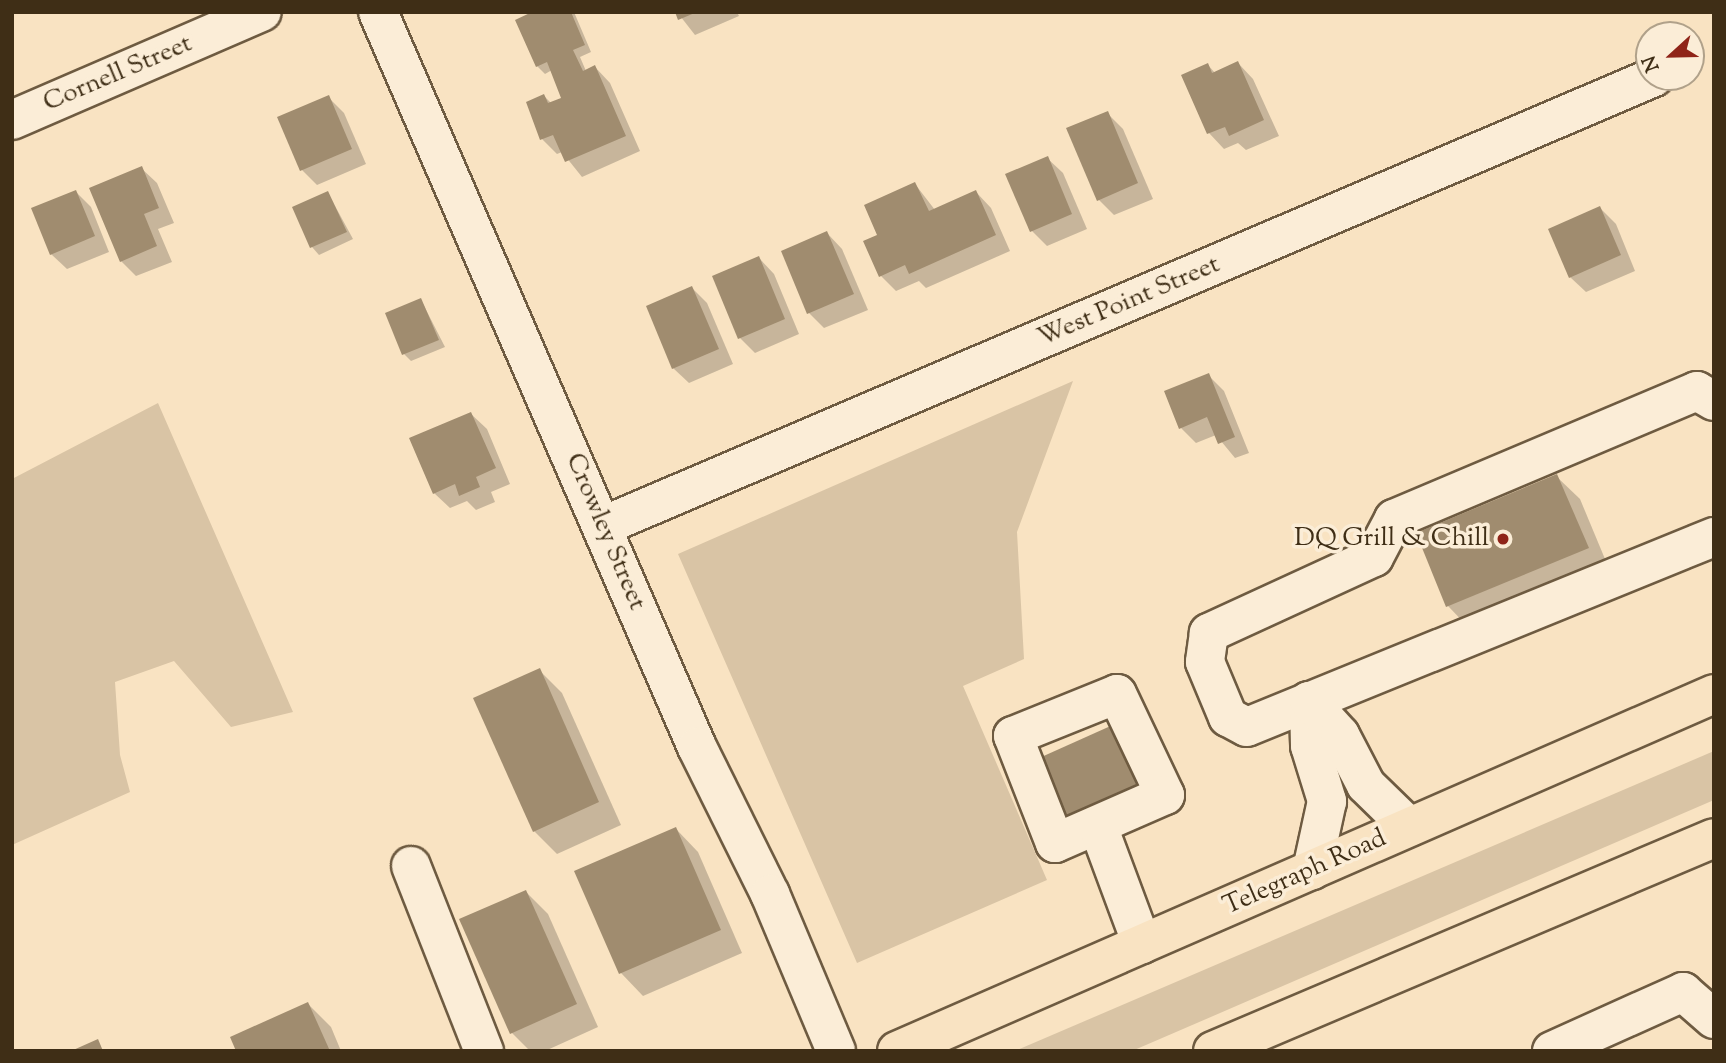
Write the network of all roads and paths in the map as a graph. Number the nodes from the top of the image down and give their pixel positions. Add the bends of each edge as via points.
1 (262, 12) edge
2 (378, 12) edge
3 (1635, 85) edge
4 (12, 120) edge
5 (1714, 401) edge
6 (603, 526) junction
7 (1714, 537) edge
8 (1714, 694) edge
9 (1309, 701) junction
10 (1098, 826) dead end
11 (1409, 827) junction
12 (1714, 838) edge
13 (411, 866) dead end
14 (1312, 870) junction
15 (1142, 944) junction
16 (1714, 1018) edge
17 (1263, 1041) edge
18 (484, 1051) edge
19 (836, 1051) edge
20 (897, 1051) edge
21 (1213, 1051) edge
22 (1552, 1051) edge

1 - 4 street, Cornell Street
2 - 6 street, Crowley Street
3 - 6 street, West Point Street
5 - 9 street via 1697,391 1394,519 1374,557 1209,633 1205,662 1228,717 1247,727
6 - 19 street, Crowley Street
7 - 9 street
8 - 11 main road, Telegraph Road
9 - 11 street via 1340,735 1366,785
9 - 14 street via 1310,746 1328,801
10 - 15 street
11 - 14 main road, Telegraph Road
12 - 17 main road
13 - 18 street
14 - 15 main road, Telegraph Road
15 - 20 main road, Telegraph Road
16 - 22 street via 1684,992
17 - 21 main road

